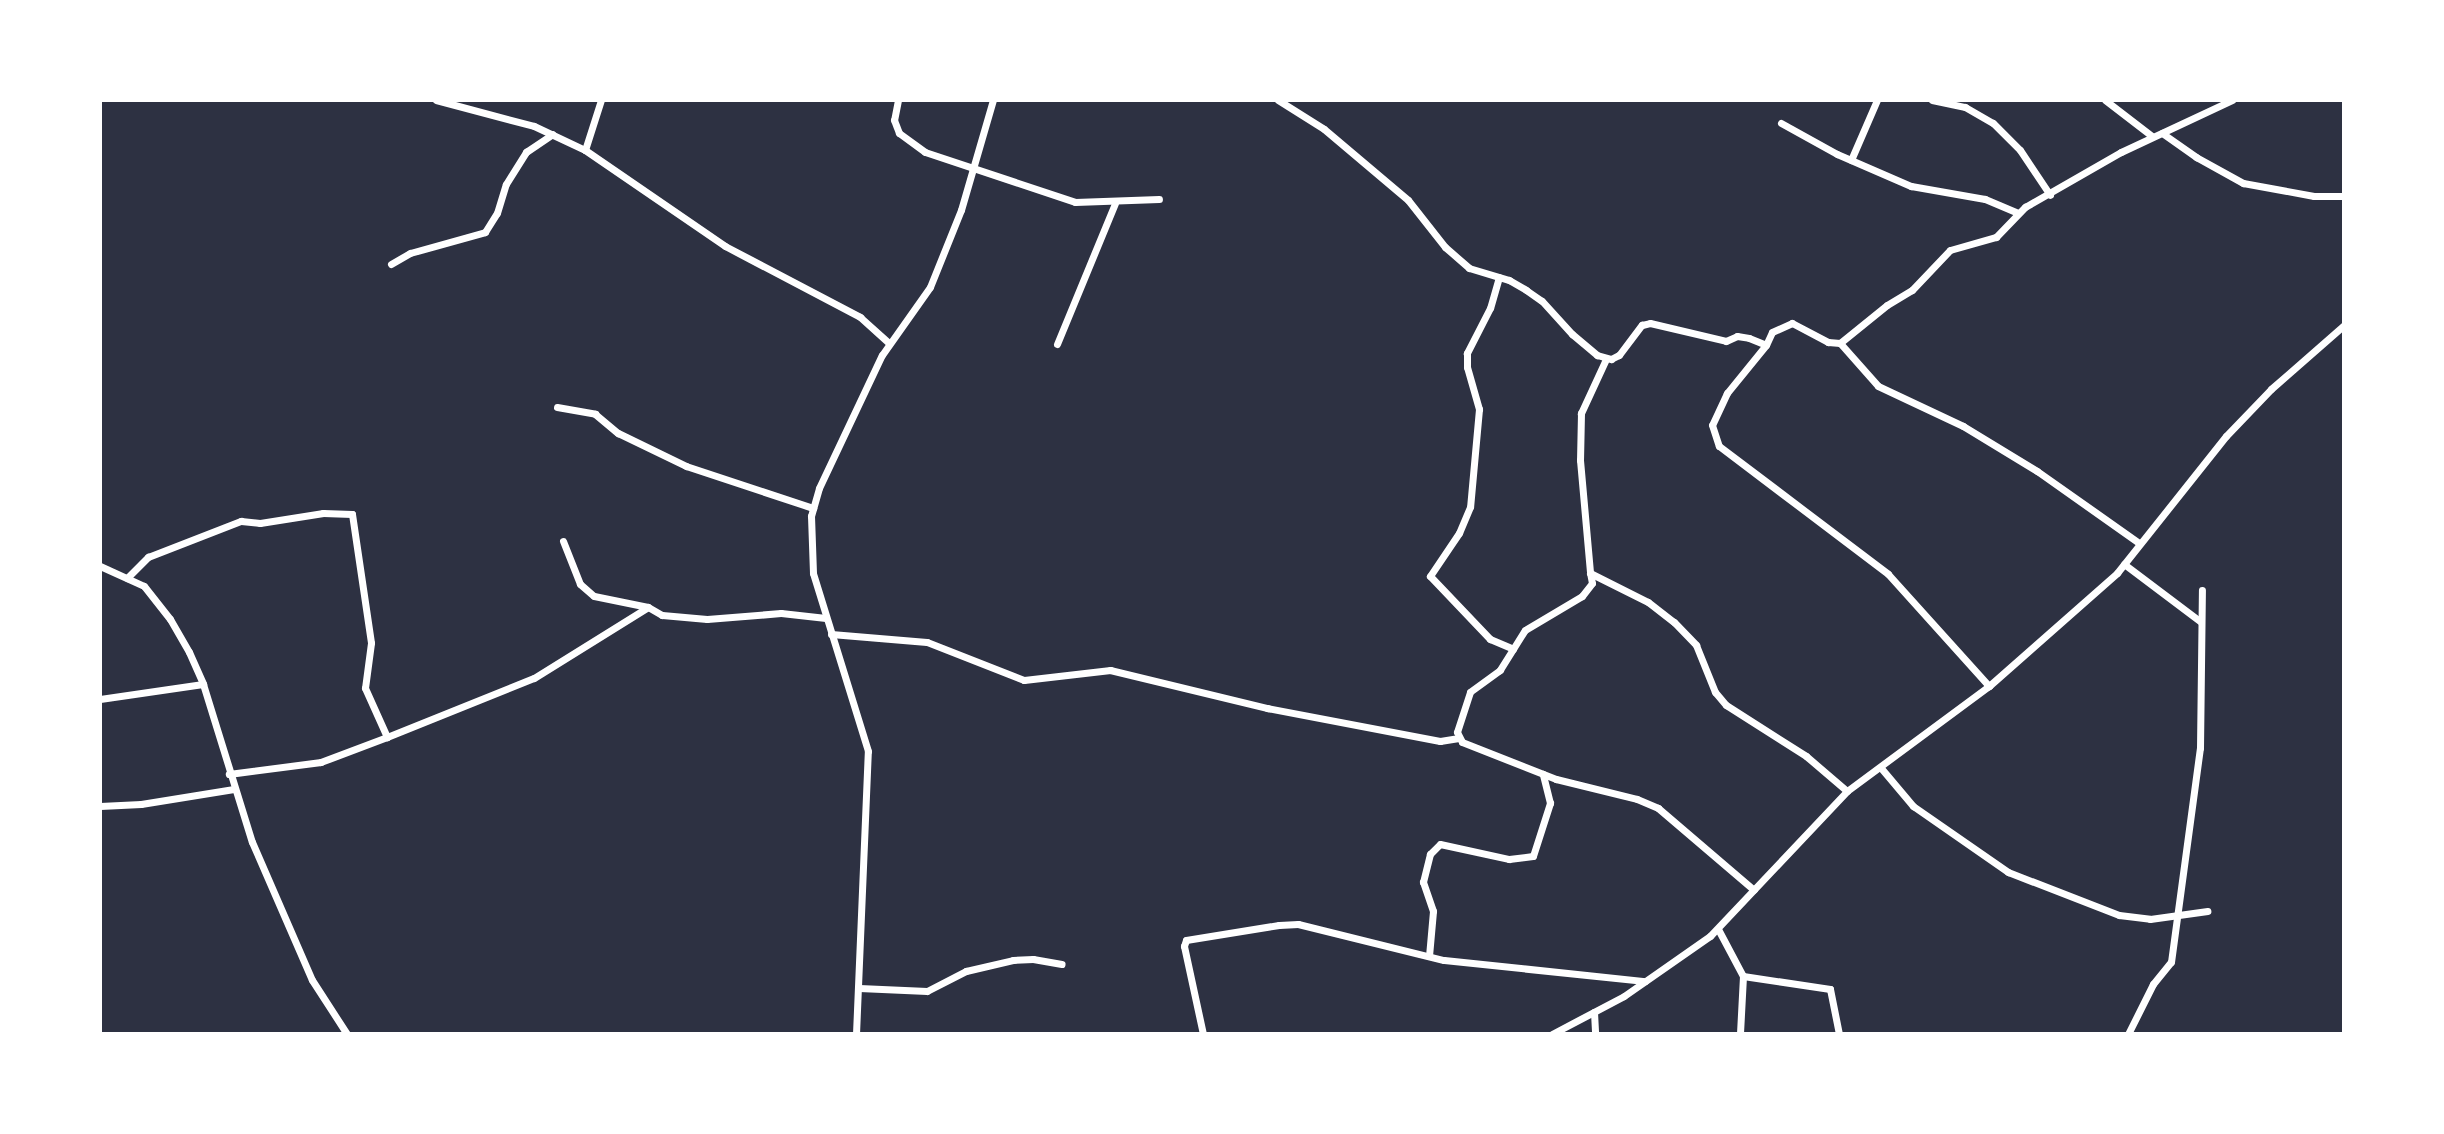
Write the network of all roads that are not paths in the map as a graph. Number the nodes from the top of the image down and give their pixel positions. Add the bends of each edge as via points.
1 (436, 100) edge
2 (601, 100) edge
3 (898, 100) edge
4 (993, 100) edge
5 (1278, 100) edge
6 (1877, 100) edge
7 (1932, 100) edge
8 (2105, 100) edge
9 (2232, 100) edge
10 (1781, 123) dead end
11 (2162, 133) junction
12 (553, 134) junction
13 (2152, 136) junction
14 (585, 150) junction
15 (1851, 160) junction
16 (975, 166) junction
17 (2050, 195) junction
18 (2344, 196) edge
19 (1159, 199) dead end
20 (1115, 203) junction
21 (2018, 213) junction
22 (391, 264) dead end
23 (1499, 277) junction
24 (2344, 325) edge
25 (889, 343) junction
26 (1840, 343) junction
27 (1057, 344) dead end
28 (1766, 345) junction
29 (1606, 359) junction
30 (557, 407) dead end
31 (813, 508) junction
32 (563, 541) dead end
33 (2139, 543) junction
34 (2124, 564) junction
35 (100, 566) edge
36 (1590, 573) junction
37 (127, 578) junction
38 (2202, 590) dead end
39 (648, 607) junction
40 (826, 618) junction
41 (2201, 622) junction
42 (831, 634) junction
43 (1513, 649) junction
44 (203, 684) junction
45 (1989, 686) junction
46 (100, 699) edge
47 (387, 737) junction
48 (1459, 738) junction
49 (1881, 768) junction
50 (229, 774) junction
51 (1543, 774) junction
52 (234, 789) junction
53 (1847, 791) junction
54 (100, 806) edge
55 (1754, 890) junction
56 (2207, 911) dead end
57 (2176, 917) junction
58 (1718, 929) junction
59 (1429, 956) junction
60 (1062, 964) dead end
61 (1743, 976) junction
62 (1645, 981) junction
63 (859, 988) junction
64 (1594, 1012) junction
65 (347, 1034) edge
66 (856, 1034) edge
67 (1203, 1034) edge
68 (1552, 1034) edge
69 (1595, 1034) edge
70 (1740, 1034) edge
71 (1839, 1034) edge
72 (2128, 1034) edge

1 - 12 street
2 - 14 street
3 - 16 street via 894,120 899,133 925,152
4 - 16 street
5 - 23 street via 1324,129 1408,200 1456,259
6 - 15 street
7 - 17 street via 1965,107 1993,123 2020,150
8 - 13 street
9 - 11 street
10 - 15 street
11 - 13 street
11 - 18 street via 2243,183
12 - 14 street
12 - 22 street via 526,152 485,232 410,253
13 - 17 street
14 - 25 street via 725,246 860,317
15 - 21 street via 1911,186 1985,199
16 - 20 street via 1075,202
16 - 25 street via 930,287
17 - 21 street
19 - 20 street
20 - 27 street
21 - 26 street via 1996,237 1950,250 1912,290
23 - 29 street via 1542,301 1572,334
23 - 43 street via 1467,353 1479,409 1470,507 1430,576 1490,639
24 - 33 street via 2226,436
25 - 31 street
26 - 28 street via 1786,323 1772,332
26 - 33 street via 1878,386 1976,433
28 - 29 street via 1650,323 1642,325 1619,355
28 - 45 street via 1727,393 1712,425 1719,446 1888,574
29 - 36 street via 1581,413
30 - 31 street via 595,414 618,433 686,466
31 - 40 street via 813,573
32 - 39 street via 585,591
33 - 34 street
34 - 41 street
34 - 45 street
35 - 37 street
36 - 43 street via 1592,583 1582,596 1525,630
36 - 53 street via 1648,602 1674,622 1696,645 1715,692 1726,705 1806,756
37 - 44 street via 144,586 170,619
37 - 47 street via 148,557 241,521 352,514 371,643 365,688
38 - 41 street
39 - 40 street via 662,615 707,619 781,613
39 - 47 street via 534,678
40 - 42 street
41 - 57 street via 2200,748
42 - 48 street via 927,642 1024,680 1110,670 1267,708 1440,741
42 - 63 street via 868,751
43 - 48 street via 1500,670 1470,692
44 - 46 street
44 - 50 street
45 - 49 street
47 - 50 street via 321,762
48 - 51 street
49 - 53 street
49 - 57 street via 1913,806 2008,872 2119,915
50 - 52 street
51 - 55 street via 1658,808
51 - 59 street via 1550,803 1533,856 1509,859 1440,844 1430,854 1423,882 1433,911
52 - 54 street
52 - 65 street via 312,980
53 - 55 street
55 - 58 street
56 - 57 street
57 - 72 street via 2171,962 2153,984
58 - 61 street
58 - 62 street
59 - 62 street
59 - 67 street via 1298,924 1192,938 1184,946
60 - 63 street via 1013,960 966,971 927,991
61 - 70 street
61 - 71 street via 1830,989
62 - 64 street
63 - 66 street
64 - 68 street
64 - 69 street

